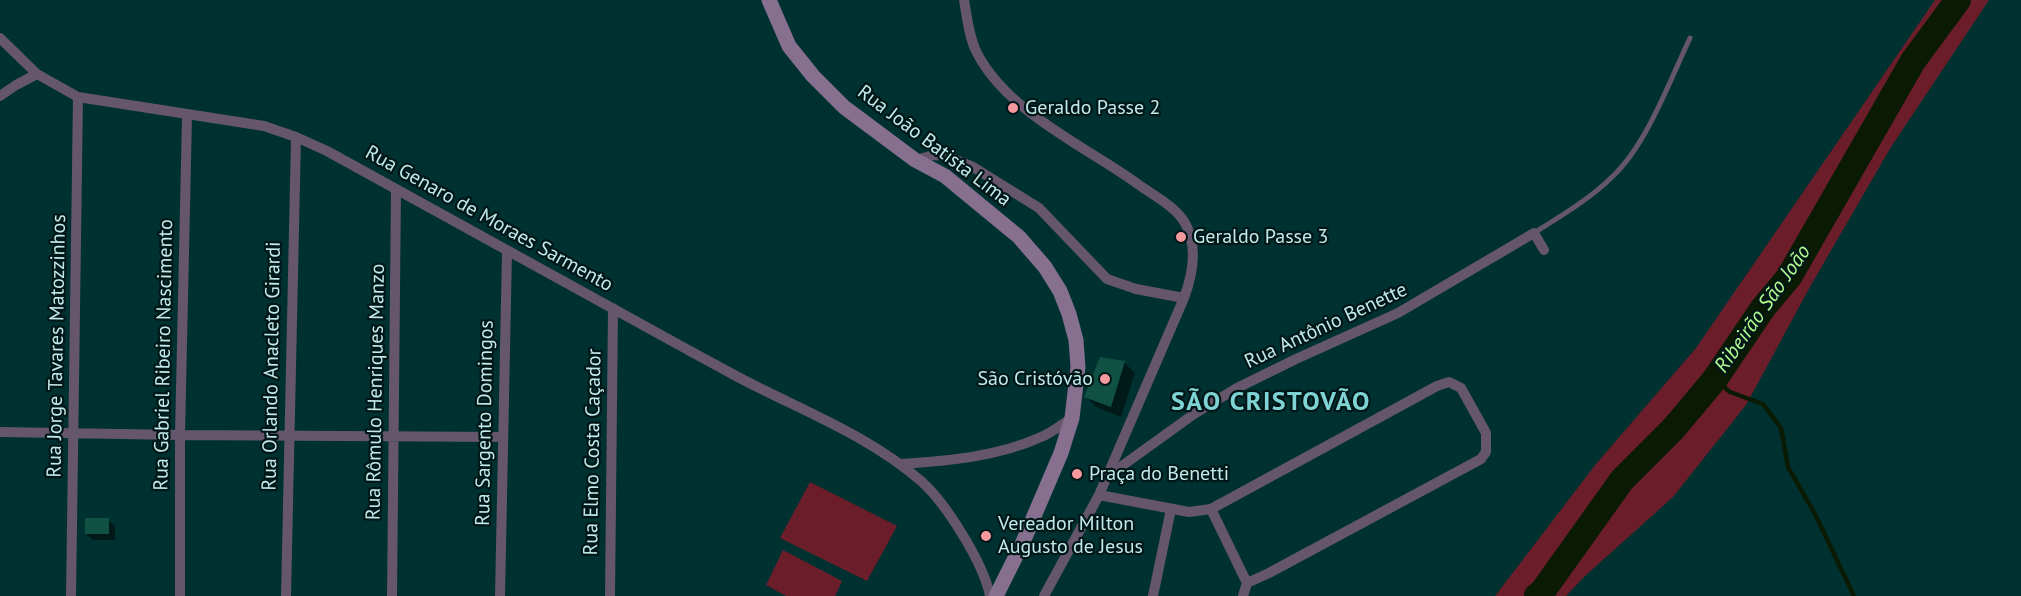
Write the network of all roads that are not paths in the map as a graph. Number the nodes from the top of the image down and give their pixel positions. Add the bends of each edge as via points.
1 (769, 0) edge
2 (964, 0) edge
3 (0, 38) edge
4 (1690, 38) dead end
5 (37, 74) junction
6 (0, 96) edge
7 (78, 97) junction
8 (187, 116) junction
9 (296, 136) junction
10 (915, 160) junction
11 (396, 189) junction
12 (1534, 233) junction
13 (1544, 250) dead end
14 (507, 251) junction
15 (1184, 298) junction
16 (613, 308) junction
17 (1072, 417) junction
18 (0, 432) edge
19 (74, 432) junction
20 (180, 435) junction
21 (288, 435) junction
22 (394, 436) junction
23 (502, 437) junction
24 (900, 464) junction
25 (1108, 476) junction
26 (1100, 495) junction
27 (1171, 509) junction
28 (1211, 509) junction
29 (1246, 583) junction
30 (71, 596) edge
31 (180, 596) edge
32 (286, 596) edge
33 (392, 596) edge
34 (500, 596) edge
35 (610, 596) edge
36 (990, 596) edge
37 (996, 596) edge
38 (1044, 596) edge
39 (1154, 596) edge
40 (1243, 596) edge

1 - 10 street, Rua João Batista Lima via 789,46 813,76 844,107
2 - 15 street via 976,52 994,79 1030,112 1184,220 1192,253
3 - 5 street, Rua Genaro de Moraes Sarmento
4 - 12 lane via 1649,123 1615,174
5 - 6 street
5 - 7 street, Rua Genaro de Moraes Sarmento
7 - 8 street, Rua Genaro de Moraes Sarmento
7 - 19 street, Rua Jorge Tavares Matozzinhos
8 - 9 street, Rua Genaro de Moraes Sarmento via 264,126
8 - 20 street, Rua Gabriel Ribeiro Nascimento
9 - 11 street, Rua Genaro de Moraes Sarmento
9 - 21 street, Rua Orlando Anacleto Girardi
10 - 15 street via 946,156 973,167 1039,208 1107,279
10 - 17 street, Rua João Batista Lima via 945,176 1019,237 1060,291 1077,349
11 - 14 street, Rua Genaro de Moraes Sarmento
11 - 22 street, Rua Rômulo Henriques Manzo
12 - 13 street
12 - 25 street, Rua Antônio Benette via 1398,313 1237,388
14 - 16 street, Rua Genaro de Moraes Sarmento
14 - 23 street, Rua Sargento Domingos
15 - 25 street
16 - 24 street, Rua Genaro de Moraes Sarmento via 738,377 850,432
16 - 35 street, Rua Elmo Costa Caçador
17 - 24 street via 1043,436 1015,447 978,456
17 - 37 street, Rua João Batista Lima via 1061,453
18 - 19 street
19 - 20 street
19 - 30 street, Rua Jorge Tavares Matozzinhos
20 - 21 street
20 - 31 street, Rua Gabriel Ribeiro Nascimento
21 - 22 street
21 - 32 street, Rua Orlando Anacleto Girardi
22 - 23 street
22 - 33 street, Rua Rômulo Henriques Manzo
23 - 34 street, Rua Sargento Domingos
24 - 36 street, Rua Genaro de Moraes Sarmento via 940,502 980,565
25 - 26 street
26 - 27 street
26 - 38 street
27 - 28 street
27 - 39 street
28 - 29 street
28 - 29 street via 1449,382 1461,388 1486,433 1486,452 1481,459
29 - 40 street

